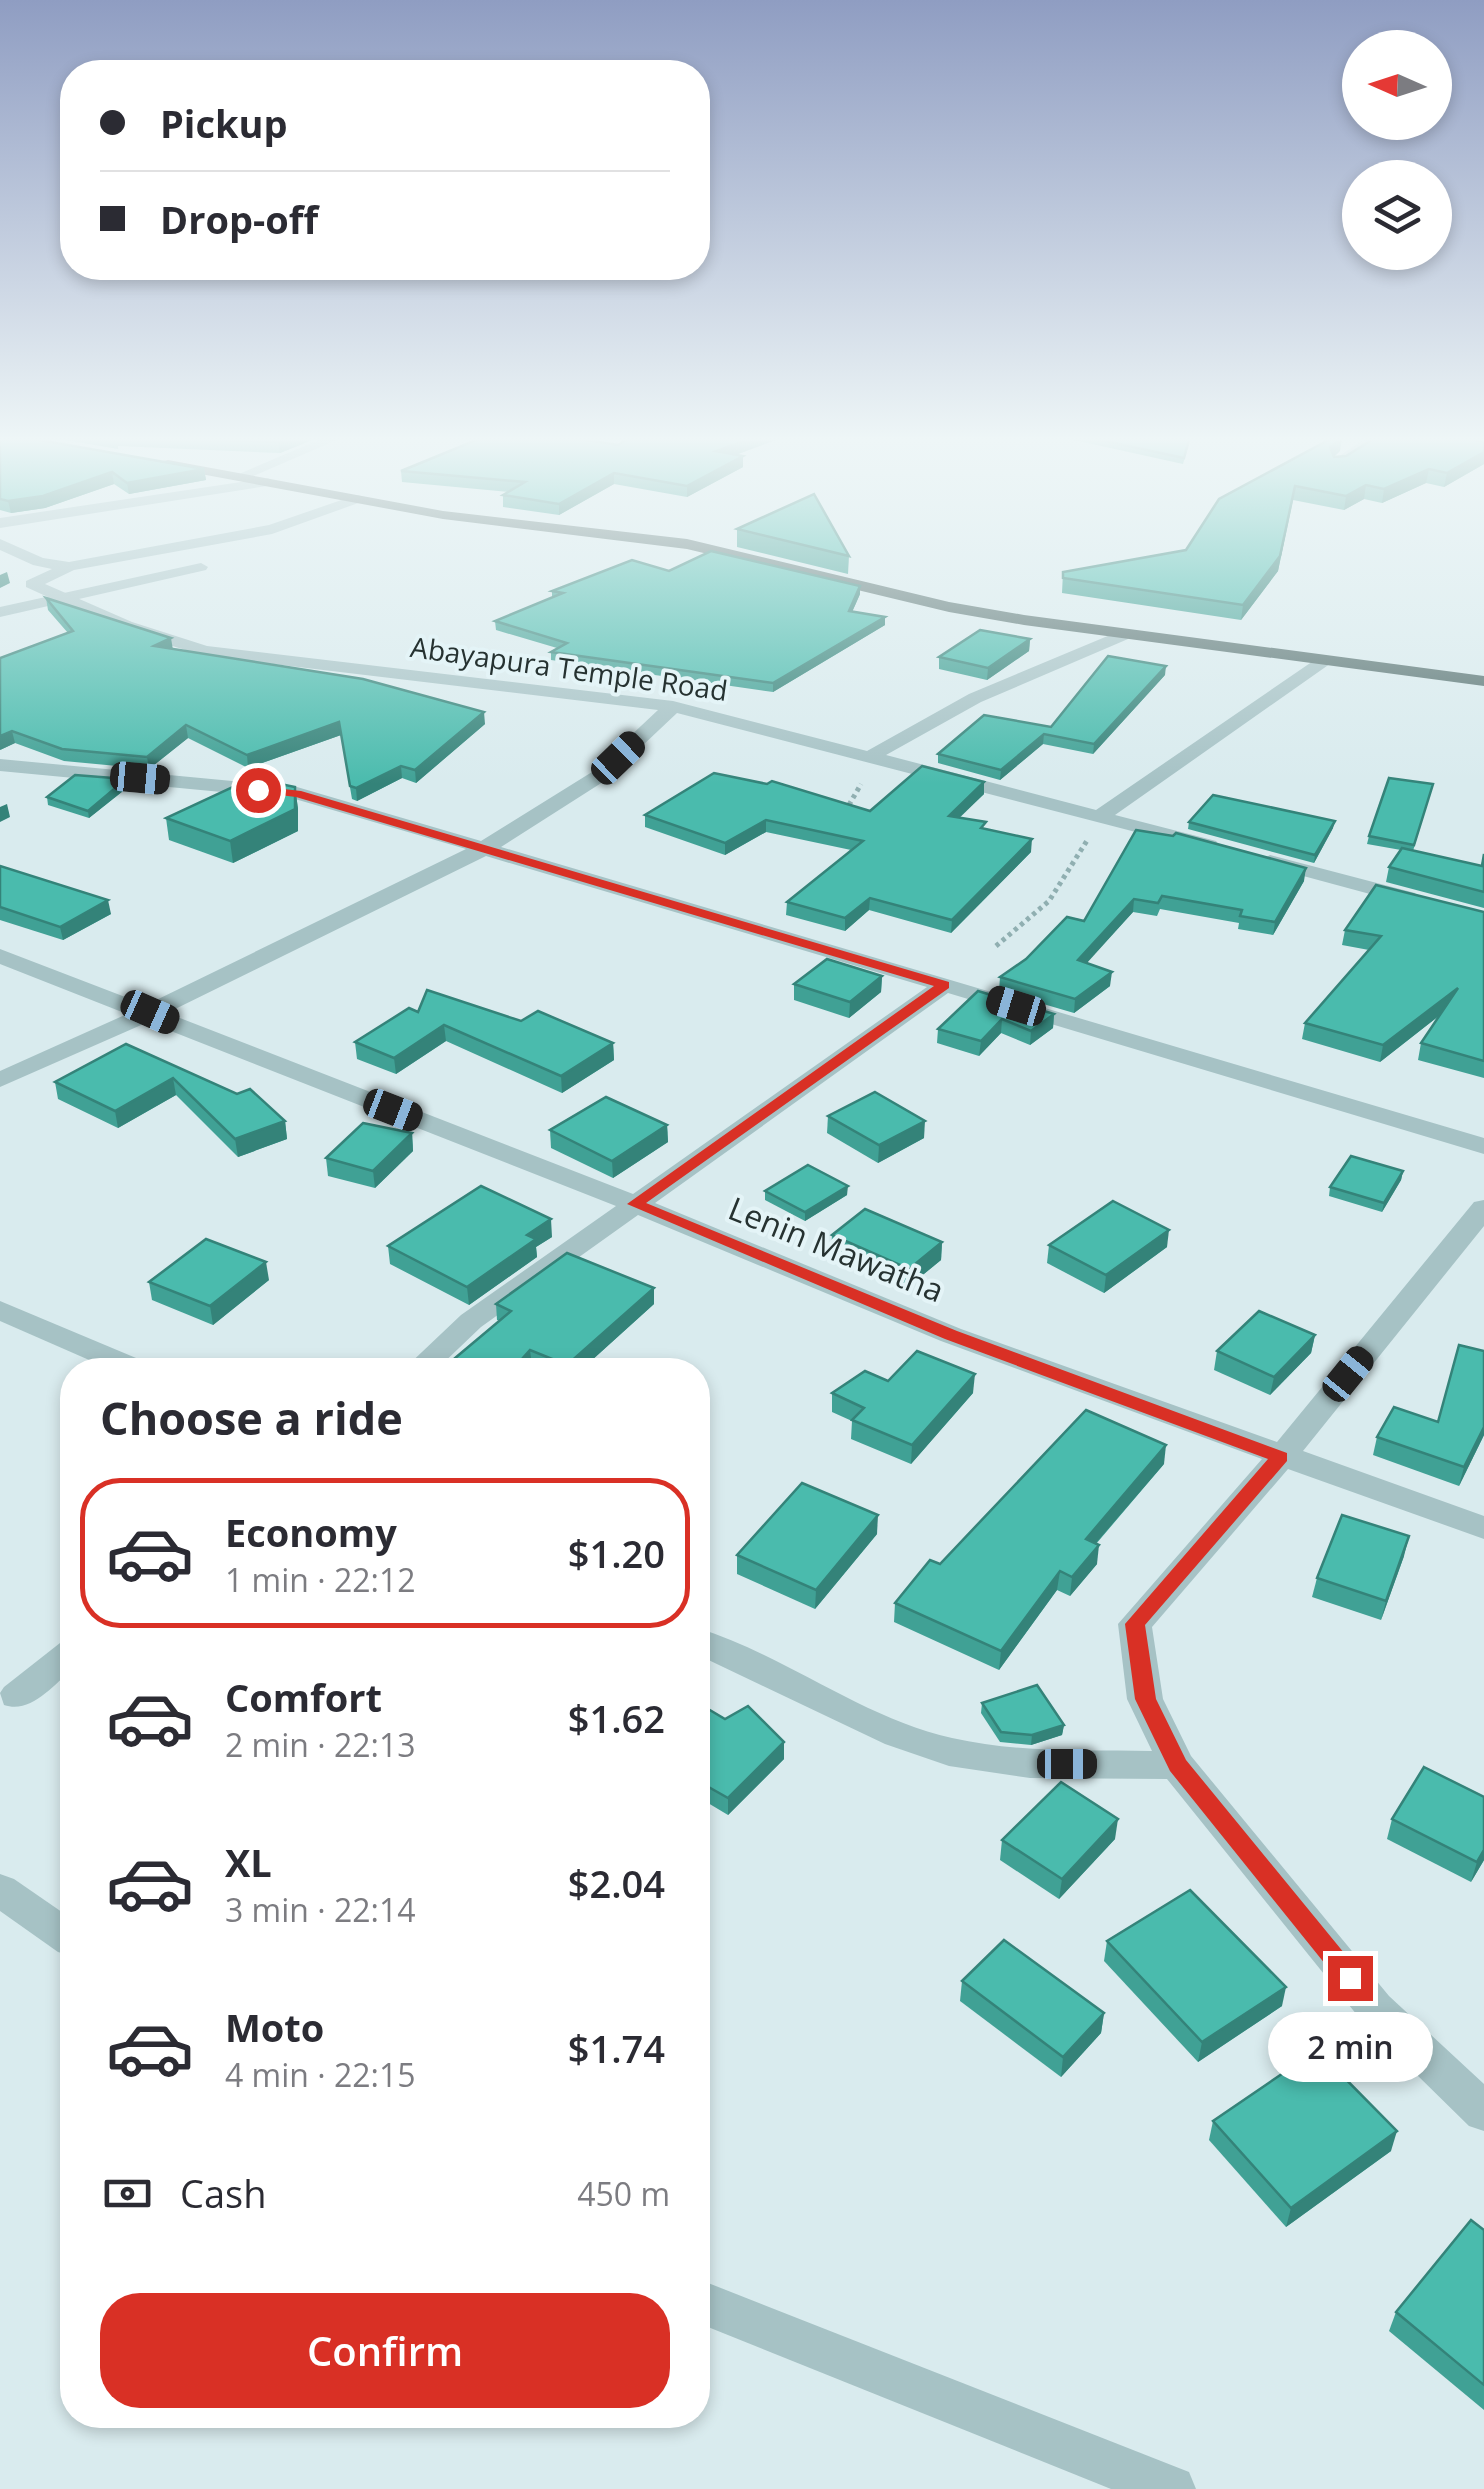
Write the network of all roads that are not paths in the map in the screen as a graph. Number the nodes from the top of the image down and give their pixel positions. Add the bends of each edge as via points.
1 (18, 552) edge
2 (146, 552) edge
3 (721, 552) edge
4 (70, 566) junction
5 (201, 567) dead end
6 (63, 600) junction
7 (0, 612) edge
8 (1122, 635) junction
9 (1325, 661) junction
10 (1484, 681) edge
11 (673, 706) junction
12 (880, 757) junction
13 (0, 765) edge
14 (1100, 816) junction
15 (484, 848) junction
16 (1435, 906) edge
17 (0, 956) edge
18 (944, 985) junction
19 (150, 1012) junction
20 (0, 1080) edge
21 (1484, 1146) edge
22 (635, 1204) junction
23 (1484, 1208) edge
24 (0, 1310) edge
25 (110, 1358) edge
26 (431, 1358) edge
27 (1281, 1457) junction
28 (1484, 1528) edge
29 (710, 1648) edge
30 (60, 1661) edge
31 (16, 1696) dead end
32 (1177, 1765) junction
33 (0, 1890) edge
34 (60, 1932) edge
35 (1484, 2112) edge
36 (710, 2305) edge
37 (1172, 2489) edge

1 - 4 street
2 - 4 street, Abayapura Temple Road
3 - 8 main road via 949,607
4 - 6 street, Abayapura Temple Road via 32,584
5 - 6 lane
6 - 7 lane
6 - 11 street, Abayapura Temple Road via 205,651
8 - 9 main road
8 - 12 street via 975,698
9 - 10 main road
9 - 14 street
11 - 12 street, Abayapura Temple Road
11 - 15 street via 599,776
12 - 14 street, Abayapura Temple Road
13 - 15 street via 297,793
14 - 16 street, Abayapura Temple Road
15 - 18 street
15 - 19 street
17 - 19 street, Lenin Mawatha
18 - 21 street
18 - 22 street
19 - 20 street
19 - 22 street, Lenin Mawatha
22 - 26 street via 471,1321
22 - 27 street, Lenin Mawatha via 951,1335
23 - 27 street
24 - 25 street
27 - 28 street, Lenin Mawatha
27 - 32 street via 1135,1624 1146,1699
29 - 32 street via 948,1752 1030,1764
30 - 31 street
32 - 35 street via 1374,2008
33 - 34 street
36 - 37 street

